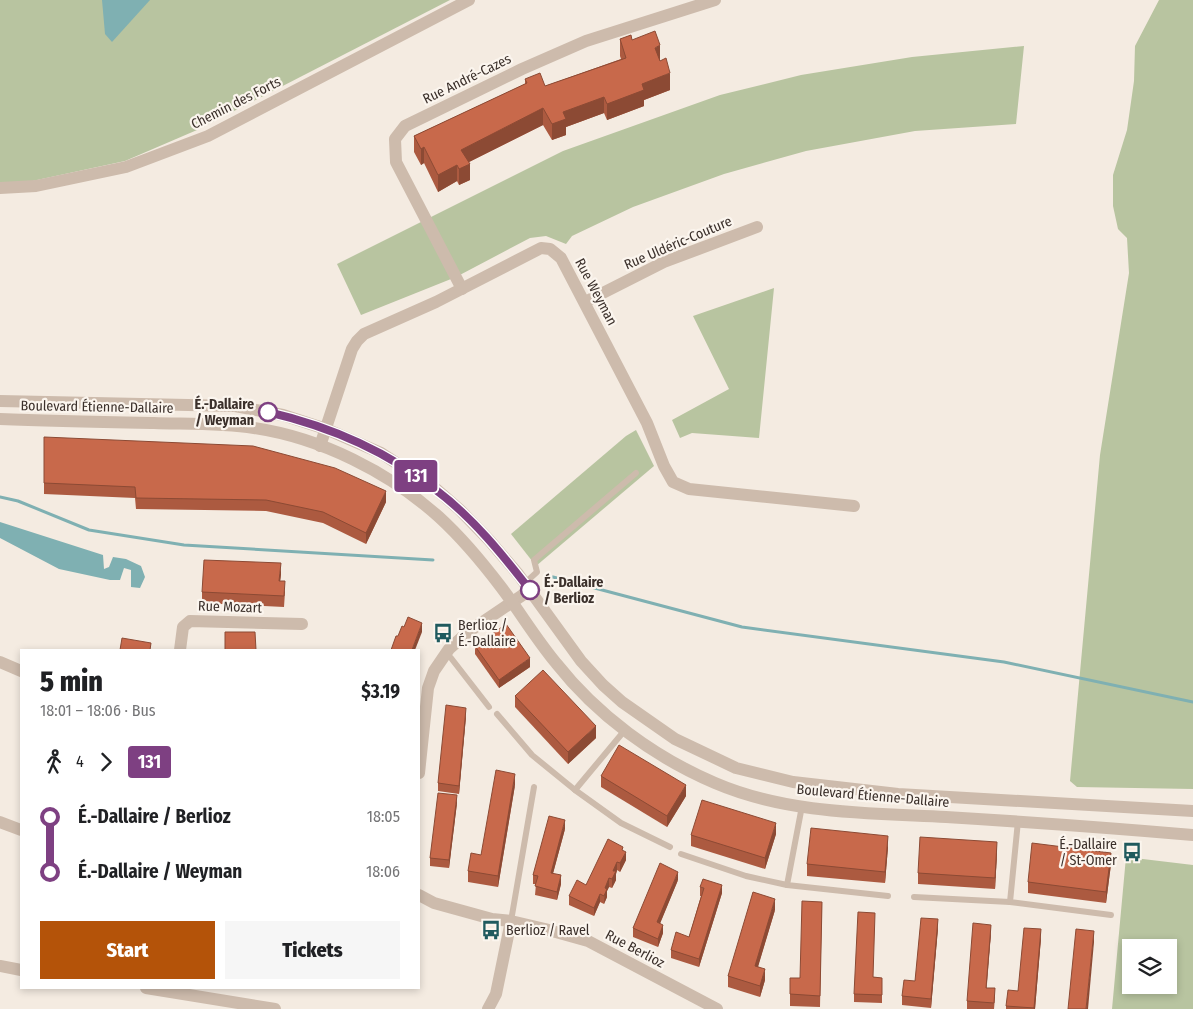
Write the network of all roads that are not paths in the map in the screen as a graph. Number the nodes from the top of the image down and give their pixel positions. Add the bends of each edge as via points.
1 (469, 0) edge
2 (715, 0) edge
3 (0, 188) edge
4 (757, 227) dead end
5 (462, 289) junction
6 (585, 302) junction
7 (0, 400) edge
8 (0, 419) edge
9 (326, 428) junction
10 (320, 446) junction
11 (636, 473) dead end
12 (854, 506) dead end
13 (527, 587) junction
14 (512, 602) junction
15 (302, 624) dead end
16 (180, 649) edge
17 (445, 654) junction
18 (0, 662) edge
19 (20, 671) edge
20 (489, 707) dead end
21 (497, 714) dead end
22 (625, 730) junction
23 (420, 764) edge
24 (534, 787) dead end
25 (575, 790) junction
26 (802, 806) junction
27 (1193, 811) edge
28 (0, 822) edge
29 (1018, 822) junction
30 (20, 830) edge
31 (1193, 835) edge
32 (670, 847) dead end
33 (681, 854) dead end
34 (787, 885) junction
35 (420, 896) edge
36 (888, 896) dead end
37 (914, 897) dead end
38 (1010, 902) junction
39 (1110, 915) dead end
40 (511, 921) junction
41 (0, 966) edge
42 (20, 970) edge
43 (152, 989) edge
44 (274, 1009) edge
45 (488, 1009) edge
46 (717, 1009) edge

1 - 3 street, Chemin des Forts via 208,136 126,167 36,186
2 - 5 street, Rue André-Cazes via 586,42 405,126 395,139 396,162
4 - 6 street, Rue Uldéric-Couture via 664,262
5 - 6 street, Rue Weyman via 541,248 550,249 561,258
5 - 9 street, Rue Weyman via 374,328 357,341
6 - 12 street, Rue Weyman via 674,482 689,489
7 - 9 street, Boulevard Étienne-Dallaire via 235,406 283,415
8 - 10 street, Boulevard Étienne-Dallaire via 241,426
9 - 10 street, Rue Weyman
9 - 13 street, Boulevard Étienne-Dallaire via 381,454 436,490 489,540
10 - 14 street, Boulevard Étienne-Dallaire via 374,471 427,506 469,548
11 - 13 lane via 534,560 537,572
13 - 14 street
13 - 27 street, Boulevard Étienne-Dallaire via 581,661 622,702 675,740 736,768 793,782 889,793
14 - 17 street via 468,632
14 - 22 street, Boulevard Étienne-Dallaire via 556,664 602,712
15 - 16 street, Rue Mozart via 190,621 183,627
17 - 20 lane
17 - 23 street via 428,688
18 - 19 street
21 - 25 lane via 532,755
22 - 25 lane
22 - 26 street, Boulevard Étienne-Dallaire via 714,782 749,796
24 - 40 lane
25 - 32 lane via 621,822
26 - 29 street, Boulevard Étienne-Dallaire
26 - 34 lane
28 - 30 street
29 - 31 street, Boulevard Étienne-Dallaire
29 - 38 lane
33 - 34 lane via 746,876
34 - 36 lane
35 - 40 street, Rue Berlioz via 434,903
37 - 38 lane
38 - 39 lane
40 - 45 street via 496,994
40 - 46 street, Rue Berlioz via 588,941
41 - 42 street
43 - 44 street

